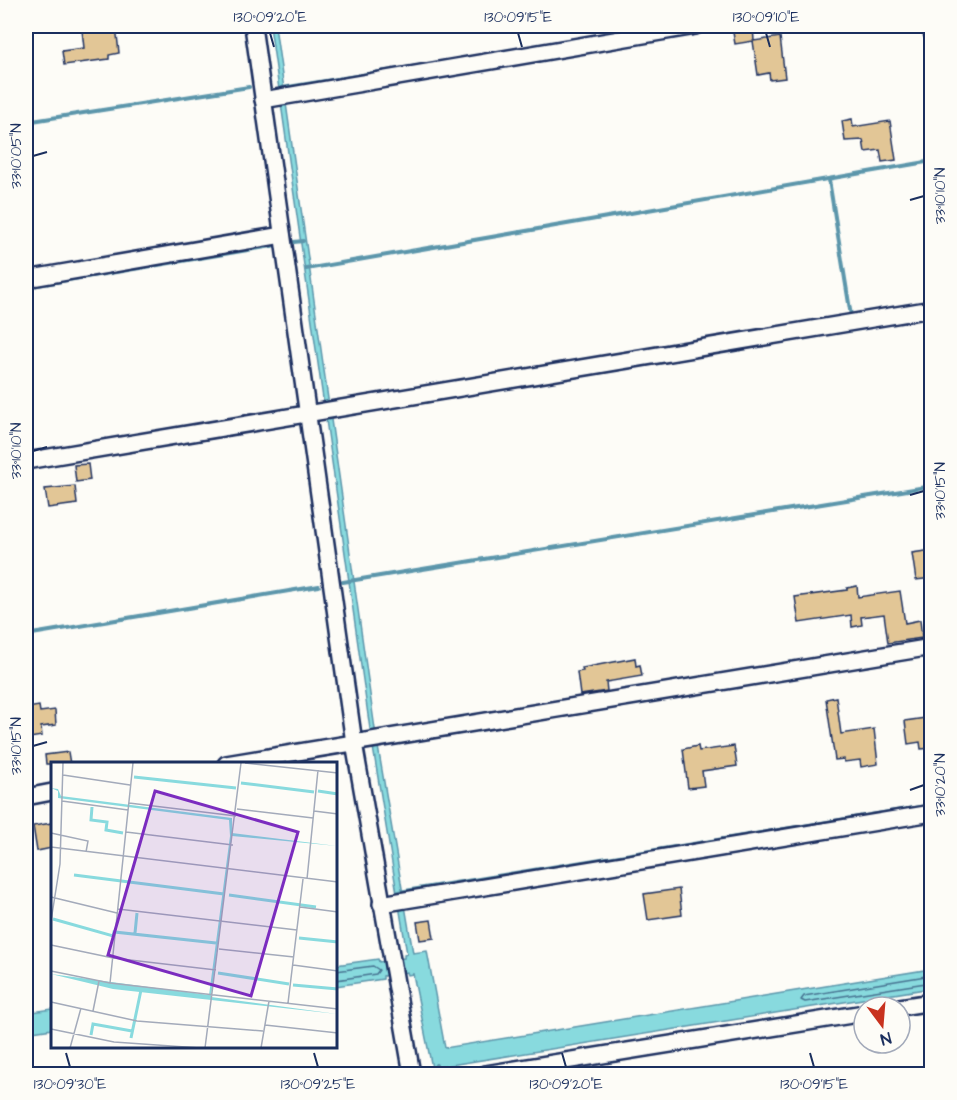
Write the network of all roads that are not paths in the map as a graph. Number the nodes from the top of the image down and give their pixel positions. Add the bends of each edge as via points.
1 (253, 26) edge
2 (696, 26) edge
3 (930, 26) edge
4 (932, 33) edge
5 (276, 97) junction
6 (282, 235) junction
7 (26, 279) edge
8 (932, 309) edge
9 (321, 412) junction
10 (26, 462) edge
11 (932, 647) edge
12 (367, 741) junction
13 (238, 762) edge
14 (51, 792) edge
15 (26, 797) edge
16 (932, 813) edge
17 (394, 902) junction
18 (932, 1002) edge
19 (912, 1005) edge
20 (852, 1015) edge
21 (412, 1074) edge
22 (485, 1074) edge

1 - 5 street
2 - 5 street
3 - 4 street
5 - 6 street
6 - 7 street
6 - 9 street
8 - 9 street
9 - 10 street
9 - 12 street
11 - 12 street
12 - 13 street
12 - 17 street
14 - 15 street
16 - 17 street
17 - 21 street via 391,959
18 - 19 street
20 - 22 street

